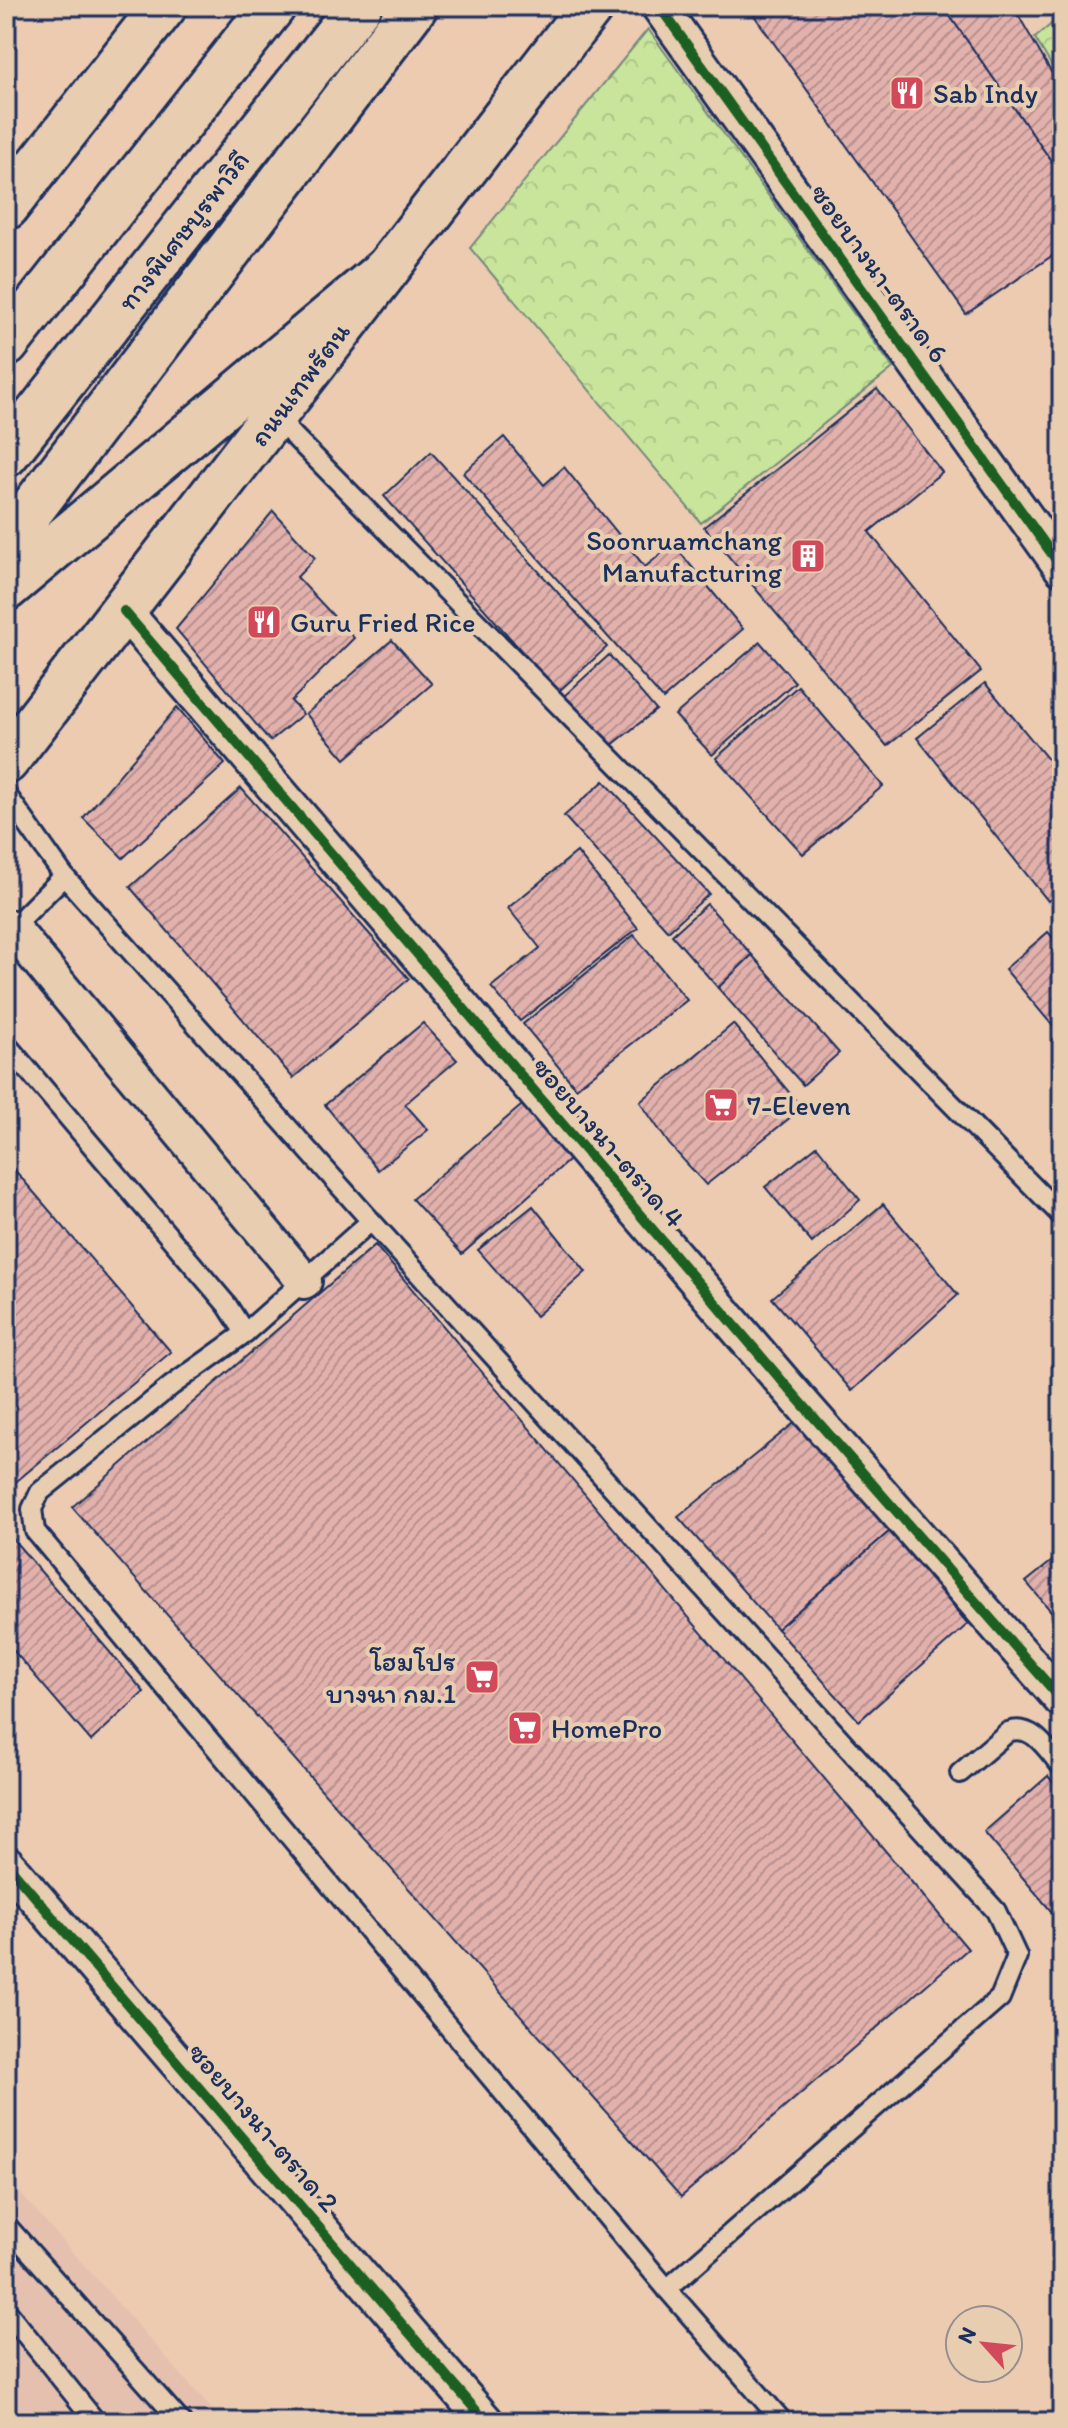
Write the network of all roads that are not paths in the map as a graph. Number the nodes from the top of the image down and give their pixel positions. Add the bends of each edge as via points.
1 (164, 6) edge
2 (273, 6) edge
3 (359, 6) edge
4 (415, 6) edge
5 (591, 6) edge
6 (659, 6) edge
7 (6, 207) edge
8 (387, 269) junction
9 (6, 344) edge
10 (274, 416) junction
11 (6, 454) edge
12 (6, 543) edge
13 (1062, 568) edge
14 (6, 588) edge
15 (124, 611) junction
16 (6, 761) edge
17 (6, 794) edge
18 (64, 876) junction
19 (9, 931) edge
20 (6, 1044) edge
21 (1062, 1216) edge
22 (371, 1221) junction
23 (304, 1281) junction
24 (245, 1333) junction
25 (1062, 1700) edge
26 (1062, 1767) edge
27 (960, 1773) dead end
28 (6, 1863) edge
29 (6, 2225) edge
30 (667, 2289) junction
31 (6, 2310) edge
32 (96, 2422) edge
33 (181, 2422) edge
34 (486, 2422) edge
35 (783, 2422) edge

1 - 7 main road
2 - 9 main road
3 - 11 main road, ทางพิเศษบูรพาวิถี
4 - 12 main road
5 - 8 main road, ถนนเทพรัตน
6 - 13 street, ซอยบางนา-ตราด 6
8 - 10 main road, ถนนเทพรัตน
8 - 14 main road
10 - 15 main road, ถนนเทพรัตน
10 - 21 lane
15 - 16 main road, ถนนเทพรัตน
15 - 25 street, ซอยบางนา-ตราด 4
17 - 18 lane
18 - 19 lane
18 - 22 lane
19 - 23 street
20 - 24 lane
22 - 23 lane
22 - 30 lane via 996,1911 1017,1956 1000,1998
23 - 24 lane
24 - 30 lane via 40,1492 32,1509 35,1531
26 - 27 lane via 1029,1731 1017,1728
28 - 34 street, ซอยบางนา-ตราด 2
29 - 33 lane
30 - 35 lane
31 - 32 lane

